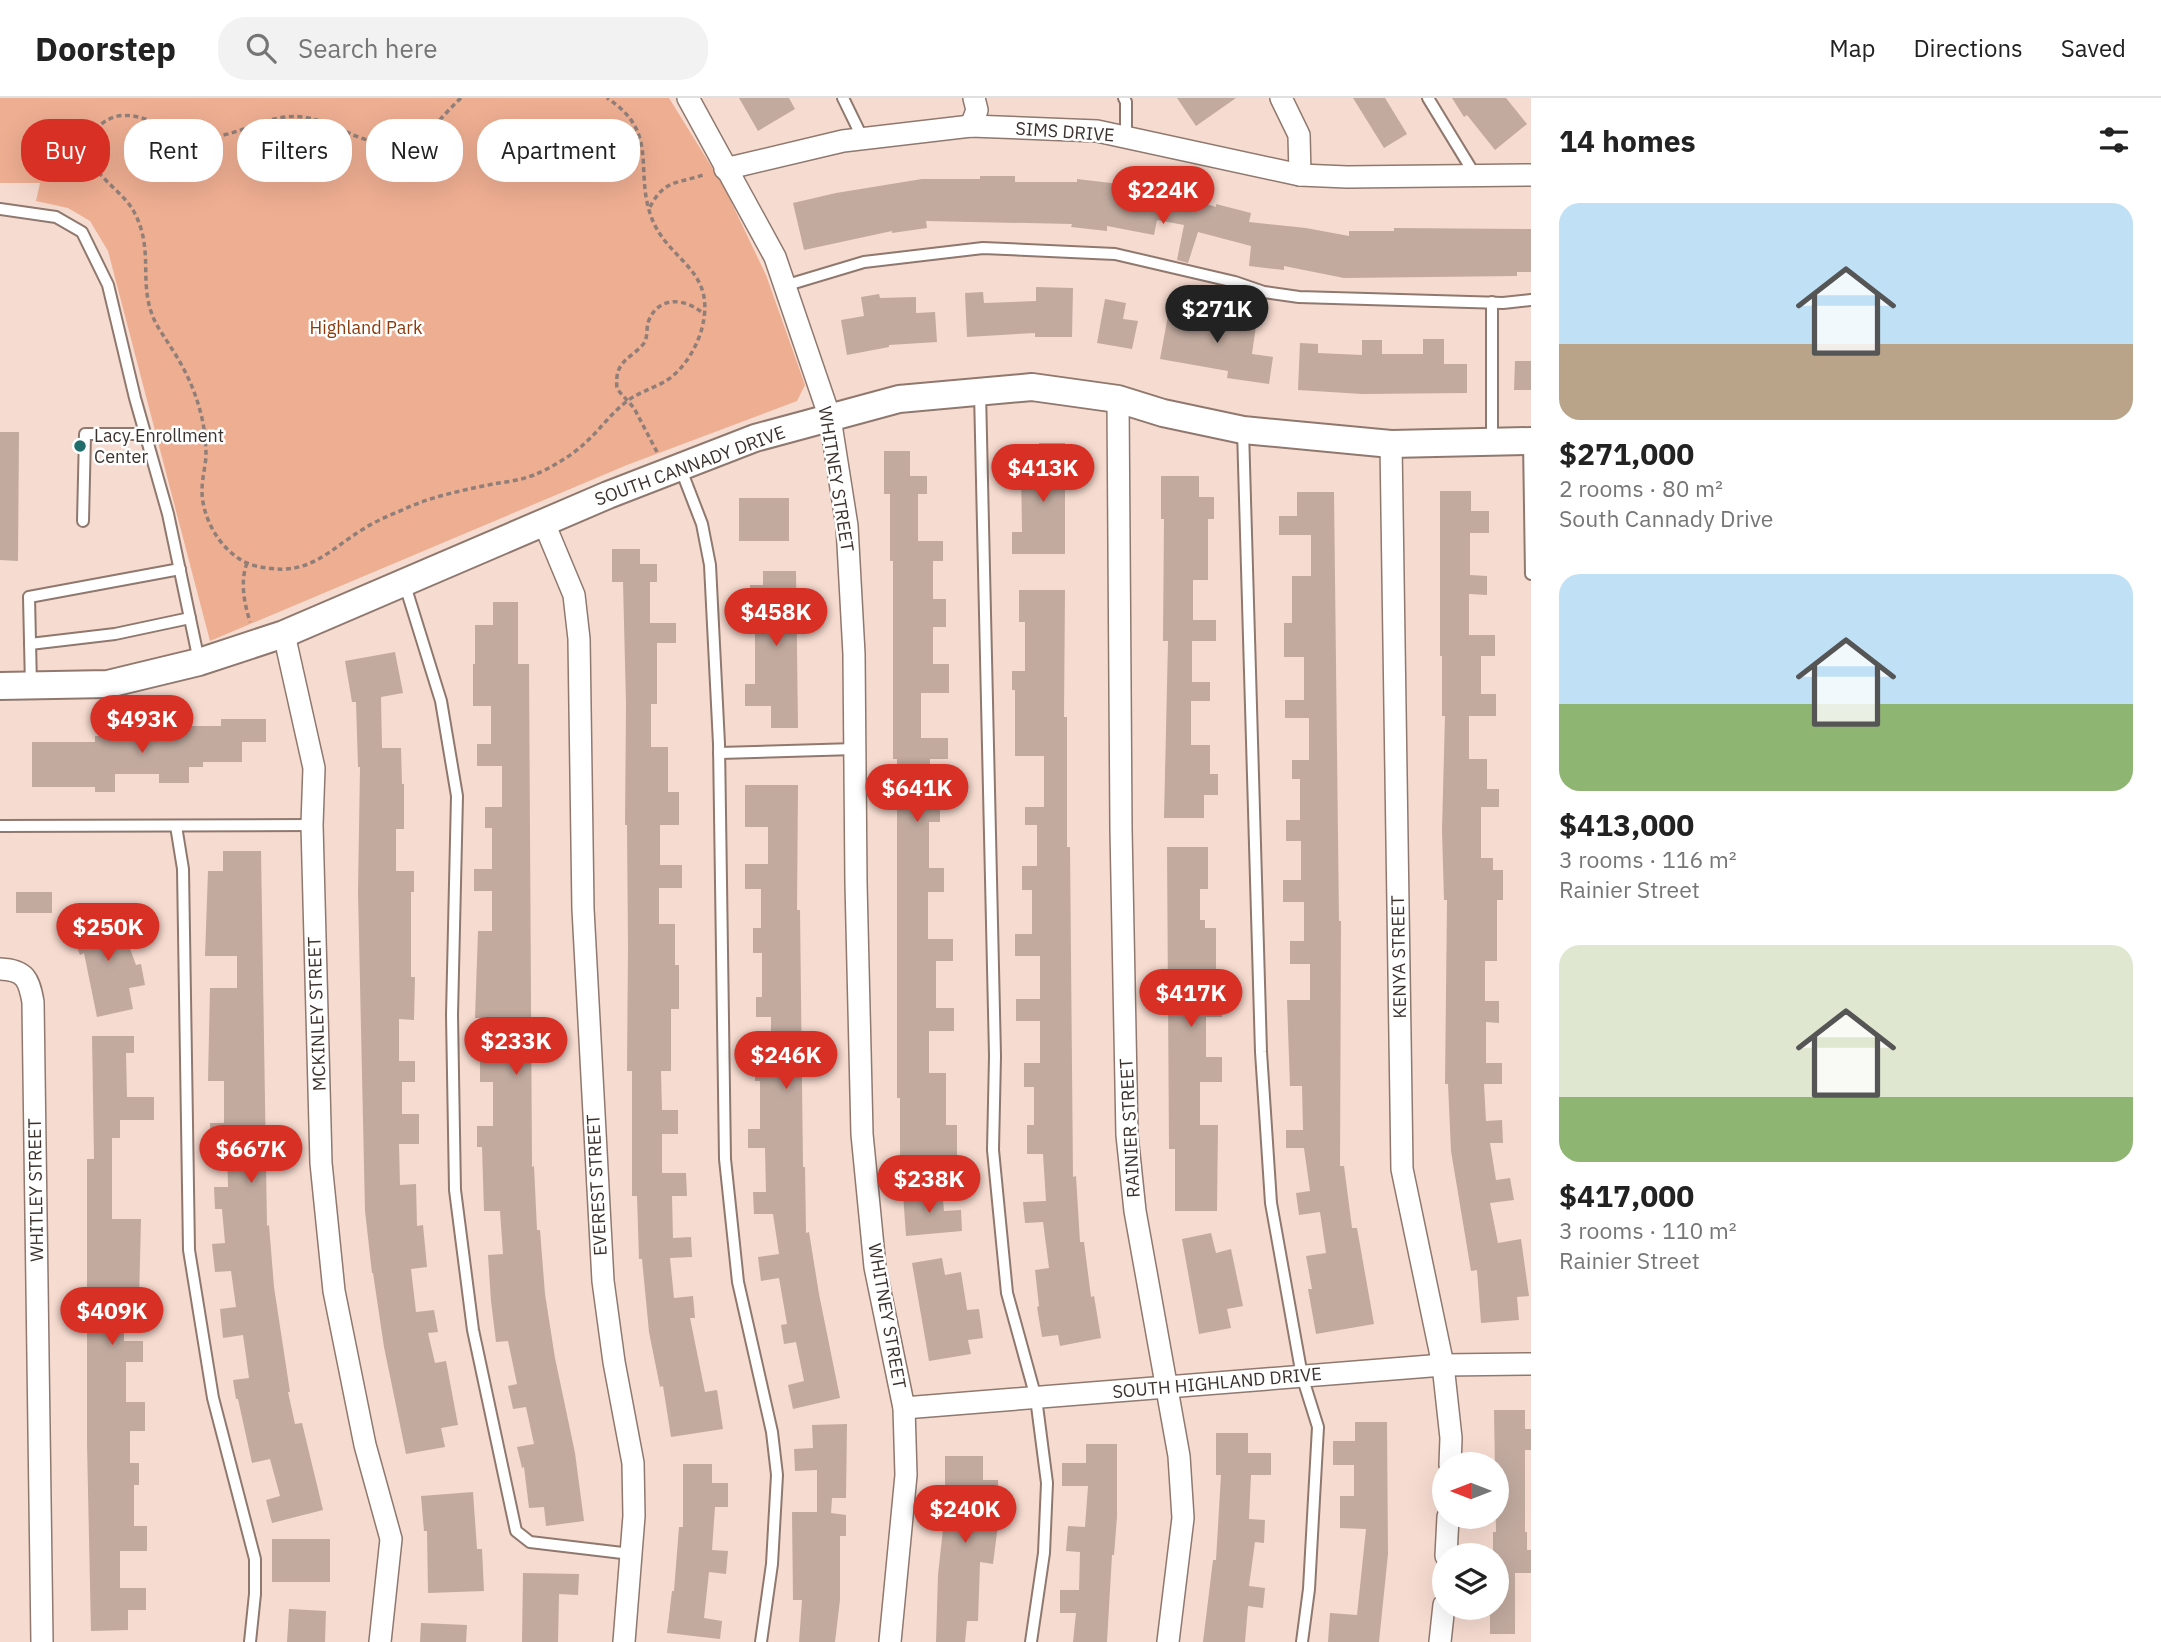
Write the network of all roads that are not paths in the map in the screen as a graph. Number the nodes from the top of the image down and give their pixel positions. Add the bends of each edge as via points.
1 (688, 98) edge
2 (843, 98) edge
3 (974, 98) edge
4 (1124, 98) edge
5 (1281, 98) edge
6 (1428, 98) edge
7 (971, 126) junction
8 (1126, 137) junction
9 (863, 139) junction
10 (717, 171) junction
11 (1300, 175) junction
12 (1475, 175) junction
13 (1531, 175) edge
14 (0, 209) edge
15 (784, 286) junction
16 (1531, 300) edge
17 (1492, 302) junction
18 (980, 392) junction
19 (1118, 399) junction
20 (830, 418) junction
21 (1243, 430) junction
22 (146, 434) junction
23 (1530, 441) edge
24 (1492, 442) junction
25 (1391, 444) junction
26 (680, 467) junction
27 (83, 521) dead end
28 (544, 523) junction
29 (180, 569) junction
30 (1531, 574) edge
31 (404, 582) junction
32 (190, 618) junction
33 (284, 634) junction
34 (30, 644) junction
35 (199, 662) junction
36 (0, 686) edge
37 (31, 686) junction
38 (855, 749) junction
39 (719, 753) junction
40 (312, 825) junction
41 (0, 826) edge
42 (176, 826) junction
43 (0, 969) edge
44 (1531, 1364) edge
45 (1443, 1365) junction
46 (1302, 1376) junction
47 (1167, 1387) junction
48 (1036, 1398) junction
49 (904, 1408) junction
50 (1450, 1452) edge
51 (631, 1554) junction
52 (1442, 1620) edge
53 (42, 1642) edge
54 (250, 1642) edge
55 (380, 1642) edge
56 (624, 1642) edge
57 (761, 1642) edge
58 (890, 1642) edge
59 (1031, 1642) edge
60 (1168, 1642) edge
61 (1302, 1642) edge
62 (1440, 1642) edge

1 - 10 street, WHITNEY STREET
2 - 9 lane
3 - 7 street via 977,110
4 - 8 lane
5 - 11 street via 1299,135
6 - 12 lane
7 - 8 street, SIMS DRIVE via 1097,131
7 - 9 street, SIMS DRIVE
8 - 11 street, SIMS DRIVE
9 - 10 street, SIMS DRIVE
10 - 15 street, WHITNEY STREET via 775,257
11 - 12 street, SIMS DRIVE
12 - 13 street, SIMS DRIVE
14 - 22 lane via 56,217 82,232 107,285
15 - 17 lane via 864,262 983,248 1115,254 1299,297
15 - 20 street, WHITNEY STREET
16 - 17 lane
17 - 24 lane
18 - 19 street, SOUTH CANNADY DRIVE via 1032,387
18 - 20 street, SOUTH CANNADY DRIVE via 899,399
18 - 48 lane via 995,1056 993,1150 1007,1293
19 - 21 street, SOUTH CANNADY DRIVE
19 - 47 street, RAINIER STREET via 1127,1135 1135,1211
20 - 26 street, SOUTH CANNADY DRIVE via 755,438
20 - 38 street, WHITNEY STREET via 847,526
21 - 25 street, SOUTH CANNADY DRIVE
21 - 46 lane via 1264,1094 1271,1203
22 - 27 lane via 85,434
22 - 29 lane
23 - 24 street, SOUTH CANNADY DRIVE
23 - 30 lane
24 - 25 street, SOUTH CANNADY DRIVE
25 - 45 street, KENYA STREET via 1402,1169
26 - 28 street, SOUTH CANNADY DRIVE
26 - 39 lane via 702,524 710,565
28 - 31 street, SOUTH CANNADY DRIVE
28 - 51 street, EVEREST STREET via 574,595 579,639 583,909 595,1145 603,1281 633,1463
29 - 32 lane
29 - 34 lane via 29,597
31 - 33 street, SOUTH CANNADY DRIVE
31 - 51 lane via 440,701 457,796 452,1015 456,1190 473,1330 516,1531 530,1542
32 - 34 lane via 115,634
32 - 35 lane
33 - 35 street, SOUTH CANNADY DRIVE
33 - 40 street, MCKINLEY STREET via 314,768
34 - 37 lane
35 - 37 street, SOUTH CANNADY DRIVE via 108,684
36 - 37 street, SOUTH CANNADY DRIVE
38 - 39 lane
38 - 49 street, WHITNEY STREET via 862,1134 875,1267
39 - 57 lane via 725,1160 738,1282 772,1432 777,1475 772,1564
40 - 42 lane
40 - 55 street, MCKINLEY STREET via 321,1163 334,1291 365,1445 391,1539
41 - 42 lane
42 - 54 lane via 183,869 189,1250 213,1398 255,1559
43 - 53 street, WHITLEY STREET via 20,973 30,982 33,1002
44 - 45 street, SOUTH HIGHLAND DRIVE
45 - 46 street, SOUTH HIGHLAND DRIVE
45 - 50 street, KENYA STREET
46 - 47 street, SOUTH HIGHLAND DRIVE
46 - 61 lane via 1318,1427
47 - 48 street, SOUTH HIGHLAND DRIVE
47 - 60 street, RAINIER STREET via 1183,1518
48 - 49 street, SOUTH HIGHLAND DRIVE
48 - 59 lane via 1048,1483
49 - 58 street, WHITNEY STREET via 906,1475
51 - 56 street, EVEREST STREET
52 - 62 street

